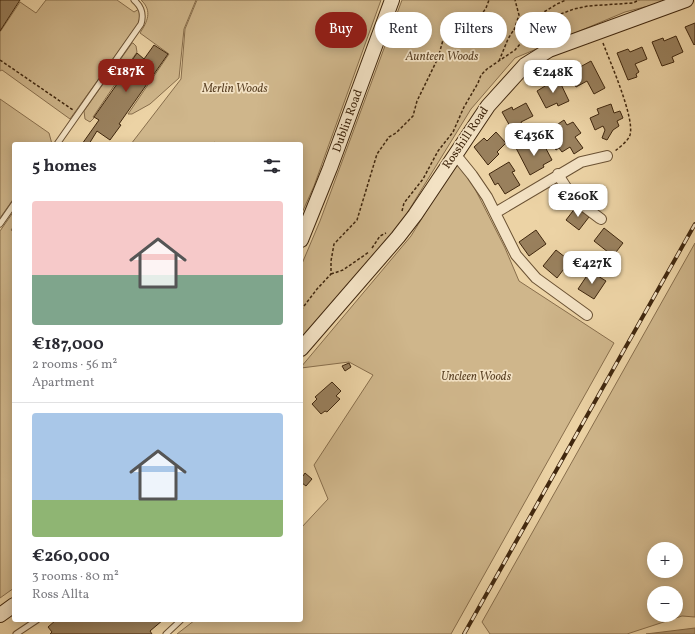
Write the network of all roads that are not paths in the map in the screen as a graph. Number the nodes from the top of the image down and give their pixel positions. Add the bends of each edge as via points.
1 (134, 0) edge
2 (392, 0) edge
3 (686, 0) edge
4 (671, 3) edge
5 (58, 142) edge
6 (455, 154) junction
7 (607, 156) road end
8 (558, 174) junction
9 (12, 207) edge
10 (495, 213) junction
11 (601, 219) dead end
12 (0, 224) edge
13 (303, 235) edge
14 (587, 315) dead end
15 (303, 347) edge
16 (12, 606) edge
17 (0, 615) edge
18 (34, 622) edge
19 (179, 622) edge
20 (16, 634) edge
21 (166, 634) edge

1 - 5 lane via 142,12 141,24
2 - 13 street, Dublin Road
3 - 4 street, Rosshill Road
4 - 6 street, Rosshill Road via 548,50 525,66 488,106
6 - 10 street via 487,197
6 - 15 street, Rosshill Road via 398,237
7 - 8 street via 581,162
8 - 10 street
8 - 11 street via 568,193
9 - 12 lane
10 - 14 street via 516,255 536,278
16 - 17 street
18 - 20 lane
19 - 21 lane

